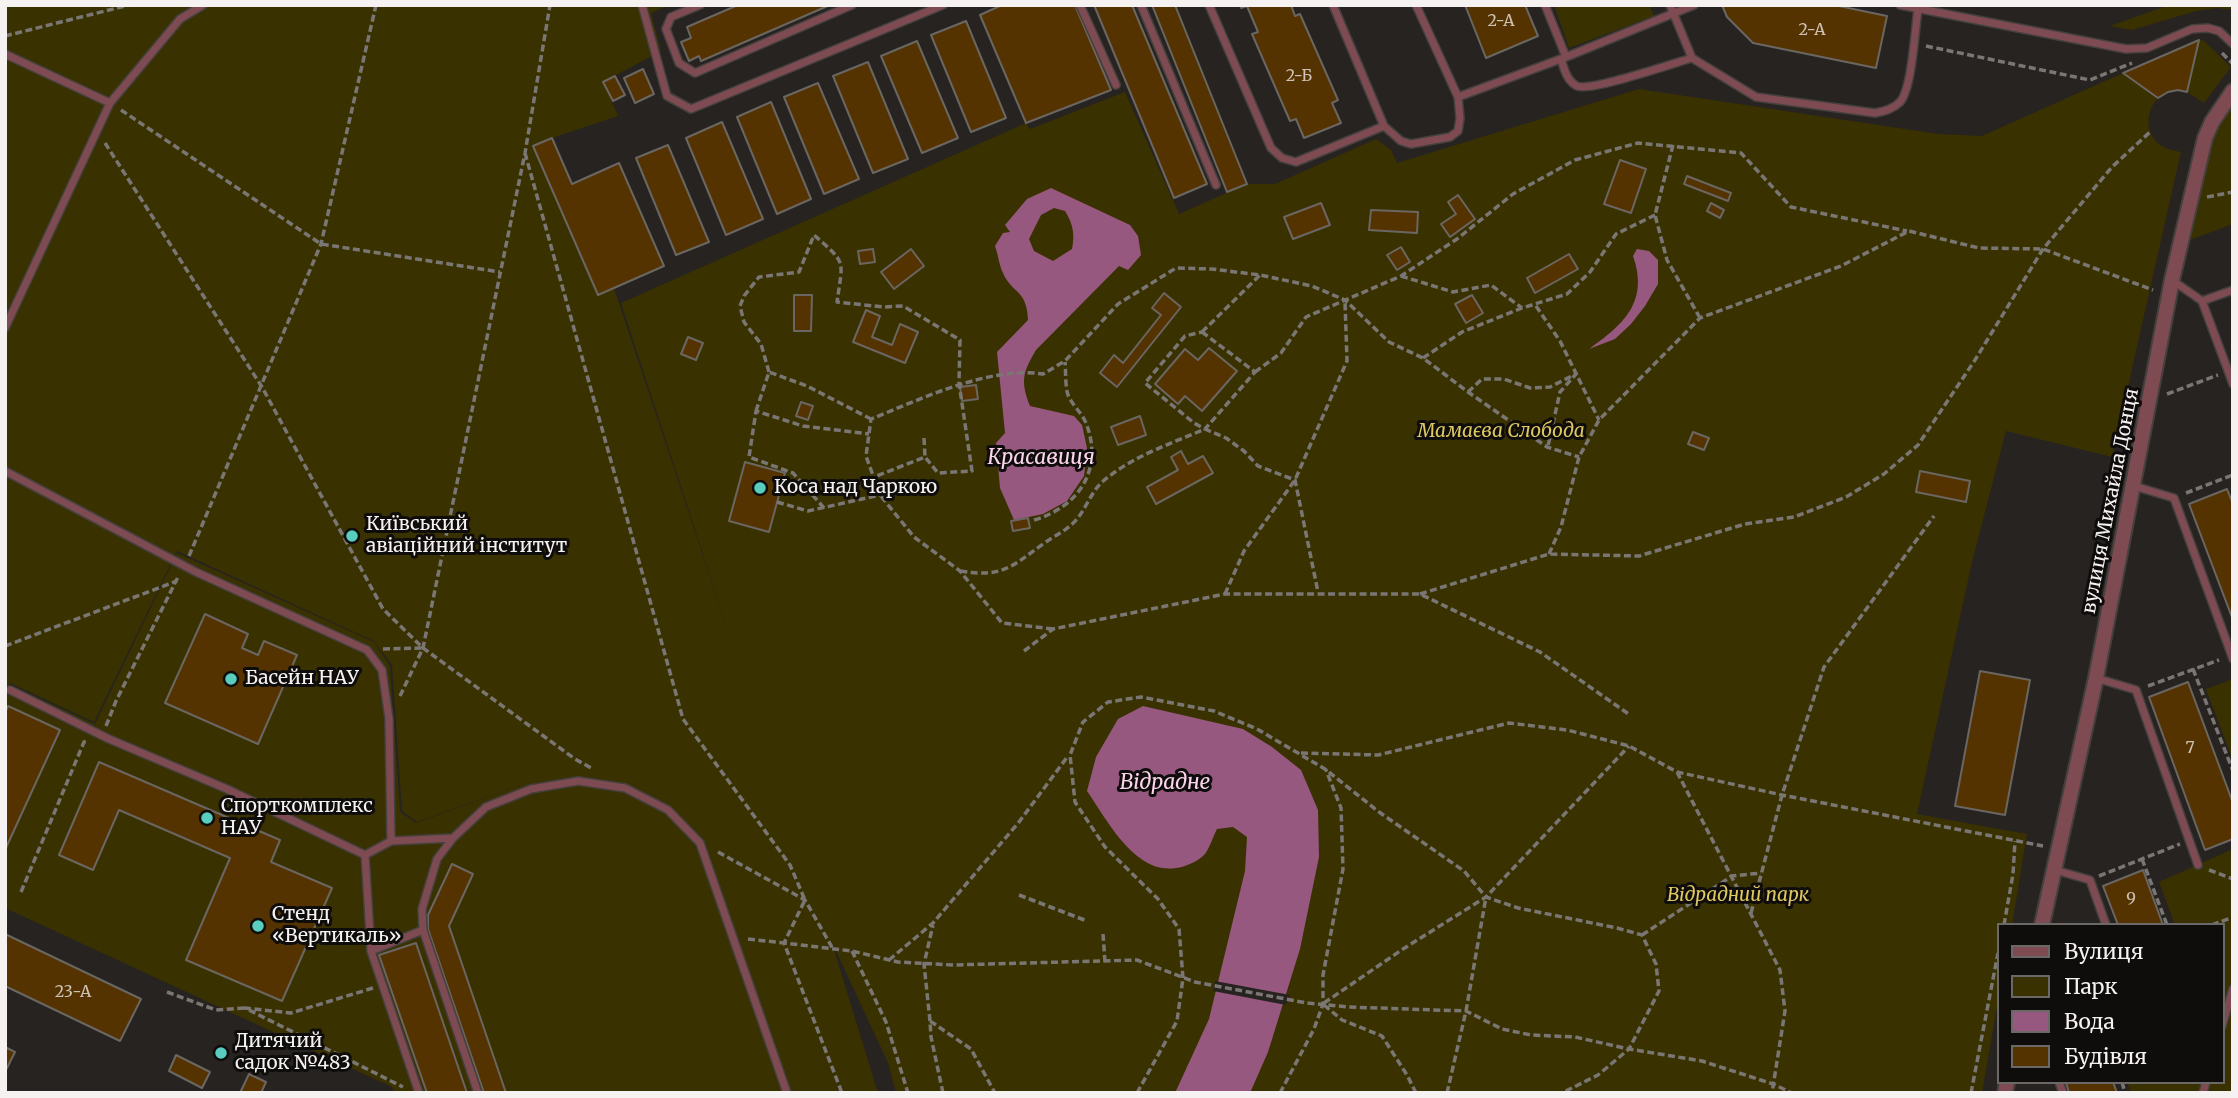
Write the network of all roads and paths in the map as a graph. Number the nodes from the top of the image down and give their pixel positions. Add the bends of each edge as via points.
1 (129, 5) edge
2 (203, 5) edge
3 (376, 5) edge
4 (550, 5) edge
5 (642, 5) edge
6 (700, 5) edge
7 (852, 5) edge
8 (943, 5) edge
9 (1080, 5) edge
10 (1141, 5) edge
11 (1209, 5) edge
12 (1333, 5) edge
13 (1416, 5) edge
14 (1545, 5) edge
15 (1670, 5) edge
16 (1694, 5) edge
17 (1899, 5) edge
18 (1918, 9) junction
19 (1674, 15) junction
20 (5, 36) edge
21 (1913, 44) junction
22 (2233, 44) edge
23 (2214, 46) dead end
24 (5, 54) edge
25 (1563, 58) junction
26 (1692, 58) junction
27 (2136, 61) dead end
28 (2233, 64) edge
29 (1116, 85) dead end
30 (2233, 91) edge
31 (1458, 97) junction
32 (110, 103) junction
33 (1384, 126) junction
34 (2150, 132) dead end
35 (98, 133) junction
36 (1673, 145) junction
37 (525, 153) junction
38 (1216, 185) dead end
39 (2233, 192) edge
40 (2203, 198) dead end
41 (1655, 215) junction
42 (1909, 231) junction
43 (321, 244) junction
44 (2043, 249) junction
45 (501, 272) junction
46 (1260, 275) junction
47 (1401, 275) junction
48 (2172, 280) junction
49 (2233, 290) edge
50 (2159, 293) dead end
51 (1345, 300) junction
52 (2202, 301) junction
53 (1536, 306) junction
54 (1522, 308) junction
55 (1700, 318) junction
56 (5, 328) edge
57 (1202, 332) junction
58 (1423, 358) junction
59 (1065, 360) junction
60 (769, 372) junction
61 (1255, 372) junction
62 (2228, 372) junction
63 (1576, 374) junction
64 (959, 383) junction
65 (2233, 384) edge
66 (262, 387) junction
67 (1468, 392) junction
68 (2167, 394) dead end
69 (756, 411) junction
70 (871, 419) junction
71 (1599, 419) junction
72 (1205, 429) junction
73 (869, 434) junction
74 (924, 438) dead end
75 (1548, 447) junction
76 (925, 457) junction
77 (1579, 457) junction
78 (5, 471) edge
79 (2233, 475) edge
80 (873, 478) junction
81 (1295, 480) junction
82 (2134, 486) junction
83 (880, 495) junction
84 (2174, 498) junction
85 (777, 502) dead end
86 (824, 508) junction
87 (1934, 516) dead end
88 (1034, 520) dead end
89 (1549, 554) junction
90 (185, 565) junction
91 (960, 571) junction
92 (177, 581) junction
93 (1318, 593) junction
94 (1225, 594) junction
95 (1420, 594) junction
96 (1053, 629) junction
97 (5, 646) edge
98 (423, 648) junction
99 (368, 650) junction
100 (1024, 651) dead end
101 (2232, 657) edge
102 (2193, 669) junction
103 (2096, 678) junction
104 (10, 690) dead end
105 (2136, 690) junction
106 (1630, 715) dead end
107 (388, 719) junction
108 (101, 735) junction
109 (1629, 746) junction
110 (1299, 753) junction
111 (1070, 755) junction
112 (1325, 769) junction
113 (595, 771) dead end
114 (2233, 771) edge
115 (1677, 772) junction
116 (1782, 795) junction
117 (453, 838) junction
118 (391, 841) junction
119 (2015, 841) junction
120 (2189, 841) junction
121 (701, 843) junction
122 (2059, 849) junction
123 (365, 855) junction
124 (2142, 859) junction
125 (2198, 865) joint
126 (2055, 870) junction
127 (1762, 873) junction
128 (1732, 876) junction
129 (2233, 879) edge
130 (2090, 880) junction
131 (21, 892) dead end
132 (1019, 895) dead end
133 (1486, 897) junction
134 (805, 900) junction
135 (1751, 913) junction
136 (1087, 921) dead end
137 (933, 923) junction
138 (2004, 923) edge
139 (2042, 923) edge
140 (2105, 923) edge
141 (2165, 923) edge
142 (423, 930) junction
143 (1102, 934) dead end
144 (1642, 936) junction
145 (733, 938) junction
146 (785, 943) junction
147 (833, 949) junction
148 (371, 951) junction
149 (852, 951) junction
150 (889, 960) junction
151 (1105, 962) junction
152 (1996, 963) edge
153 (924, 964) junction
154 (1183, 978) junction
155 (382, 986) junction
156 (2233, 989) edge
157 (167, 992) dead end
158 (1323, 1004) junction
159 (245, 1008) junction
160 (1466, 1011) junction
161 (2224, 1019) edge
162 (930, 1021) junction
163 (1629, 1049) junction
164 (1773, 1084) junction
165 (416, 1093) edge
166 (478, 1093) edge
167 (787, 1093) edge
168 (842, 1093) edge
169 (908, 1093) edge
170 (943, 1093) edge
171 (995, 1093) edge
172 (1137, 1093) edge
173 (1280, 1093) edge
174 (1416, 1093) edge
175 (1447, 1093) edge
176 (1562, 1093) edge
177 (1770, 1093) edge
178 (1792, 1093) edge
179 (1970, 1093) edge

1 - 20 path
2 - 32 lane via 180,19
3 - 43 path
4 - 37 path
5 - 8 lane via 667,96 691,109
6 - 7 lane via 671,17 666,29 679,63 695,73
9 - 29 lane
10 - 38 lane
11 - 33 lane via 1271,148 1282,158 1297,162
12 - 33 lane
13 - 31 lane
14 - 25 lane
15 - 19 lane
16 - 19 lane
17 - 18 lane
18 - 21 lane
18 - 22 lane via 2126,49 2147,48 2192,29 2208,28
19 - 25 lane
19 - 26 lane
21 - 26 lane via 1902,100 1875,113 1756,97
21 - 27 path via 2090,80
23 - 28 path
24 - 32 lane
25 - 26 lane via 1569,79 1582,88
25 - 31 lane
30 - 48 street, вулиця Михайла Донця via 2205,138
31 - 33 lane via 1458,131 1450,137 1411,144
32 - 35 lane
32 - 43 path
34 - 44 path via 2112,167
35 - 56 lane
35 - 66 path
36 - 41 path
36 - 42 path via 1741,153 1791,207
36 - 47 path via 1638,143 1575,160 1513,194 1457,239
37 - 45 path
37 - 134 path via 683,719 790,865
39 - 40 path
41 - 53 path via 1616,234 1590,272 1567,294
41 - 55 path via 1667,260
42 - 44 path via 1979,248
42 - 55 path via 1841,266
43 - 45 path
43 - 66 path
44 - 50 path
44 - 89 path via 1918,445 1884,474 1846,497 1794,517 1745,524 1639,556
45 - 98 path
46 - 51 path via 1312,286
46 - 57 path
46 - 59 path via 1176,268 1118,304
47 - 51 path
47 - 54 path via 1452,292 1491,285
48 - 52 lane
48 - 82 street, вулиця Михайла Донця
49 - 52 lane
51 - 58 path via 1389,342
51 - 61 path via 1306,317 1281,353
51 - 81 path via 1347,361
52 - 62 lane
53 - 54 path
53 - 63 path
54 - 58 path via 1462,331
55 - 71 path
57 - 61 path
57 - 72 path via 1185,336 1145,383
58 - 67 path
59 - 64 path via 1043,374
59 - 88 path via 1068,394 1086,422 1092,470 1070,502
60 - 64 path via 761,344 744,322 740,306 759,277 799,272 814,235 842,264 837,302 904,306 960,340
60 - 69 path
60 - 70 path
61 - 72 path
62 - 65 lane
62 - 68 path
63 - 67 path via 1550,387 1482,379
63 - 71 path
63 - 75 path via 1560,392
64 - 70 path
64 - 76 path via 972,471 938,473
66 - 90 path
66 - 98 path via 383,610
67 - 75 path
69 - 73 path via 803,426
69 - 86 path via 749,457 793,473
70 - 73 path
71 - 77 path
72 - 81 path via 1226,438 1258,466
72 - 91 path via 1131,462 1099,485 1067,530 1016,565 984,575
73 - 80 path via 866,456
74 - 76 path
75 - 77 path
76 - 80 path
77 - 89 path
78 - 90 lane
79 - 84 path
80 - 83 path
81 - 93 path
81 - 94 path via 1244,551
82 - 84 lane
82 - 103 street, вулиця Михайла Донця
83 - 86 path
83 - 91 path via 914,537
84 - 101 lane
85 - 86 path via 808,511
87 - 116 path via 1824,667
89 - 95 path
90 - 92 path
90 - 99 lane
91 - 96 path via 1002,623
92 - 97 path
92 - 108 path
93 - 94 path
93 - 95 path
94 - 96 path
95 - 106 path via 1540,652
96 - 100 path
98 - 99 path
98 - 107 path
98 - 113 path
99 - 107 lane via 382,670
101 - 102 path
102 - 105 path
102 - 114 path
103 - 105 lane
103 - 122 street, вулиця Михайла Донця
104 - 108 lane
105 - 120 lane
107 - 118 lane
108 - 123 lane
108 - 131 path via 84,743
109 - 110 path via 1567,730 1509,723 1378,755
109 - 115 path
109 - 133 path
110 - 111 path via 1214,711 1141,697 1108,702 1083,722
110 - 112 path
111 - 137 path
111 - 154 path via 1075,802 1105,847 1158,899 1179,929
112 - 133 path via 1464,870
112 - 158 path via 1341,808 1343,869 1323,975
115 - 116 path
115 - 128 path
116 - 119 path
116 - 127 path
117 - 118 lane
117 - 121 lane via 486,807 531,789 578,781 625,788 668,810
117 - 142 lane via 437,859 422,909
118 - 123 lane
119 - 122 path
119 - 138 path
120 - 124 path
120 - 125 lane
121 - 134 path
121 - 145 lane
122 - 126 street, вулиця Михайла Донця
123 - 148 lane
124 - 130 path
124 - 141 path
125 - 129 path
126 - 130 lane
126 - 139 street, вулиця Михайла Донця
127 - 128 path
127 - 135 path
128 - 135 path
128 - 144 path
130 - 140 lane
132 - 136 path
133 - 144 path
133 - 158 path
133 - 160 path
134 - 146 path
134 - 147 path
135 - 164 path via 1780,970 1785,1011
137 - 150 path
137 - 153 path
142 - 148 lane
142 - 166 lane
143 - 151 path
144 - 163 path via 1656,964 1659,991
145 - 146 path
145 - 167 lane
146 - 147 path
146 - 168 path
147 - 149 path
148 - 155 lane
149 - 150 path
149 - 169 path via 886,1022
150 - 153 path
151 - 153 path
151 - 154 path via 1137,960
152 - 179 path
153 - 162 path
154 - 158 path
154 - 172 path via 1177,1021
155 - 159 path via 290,1013
155 - 165 lane
156 - 161 lane
157 - 159 path via 216,1010
158 - 160 path
158 - 173 path
158 - 174 path via 1342,1020 1382,1035
159 - 165 path
160 - 163 path via 1502,1029
160 - 175 path
162 - 170 path
162 - 171 path via 971,1049
163 - 164 path via 1702,1061
163 - 176 path via 1598,1075
164 - 177 path
164 - 178 path

